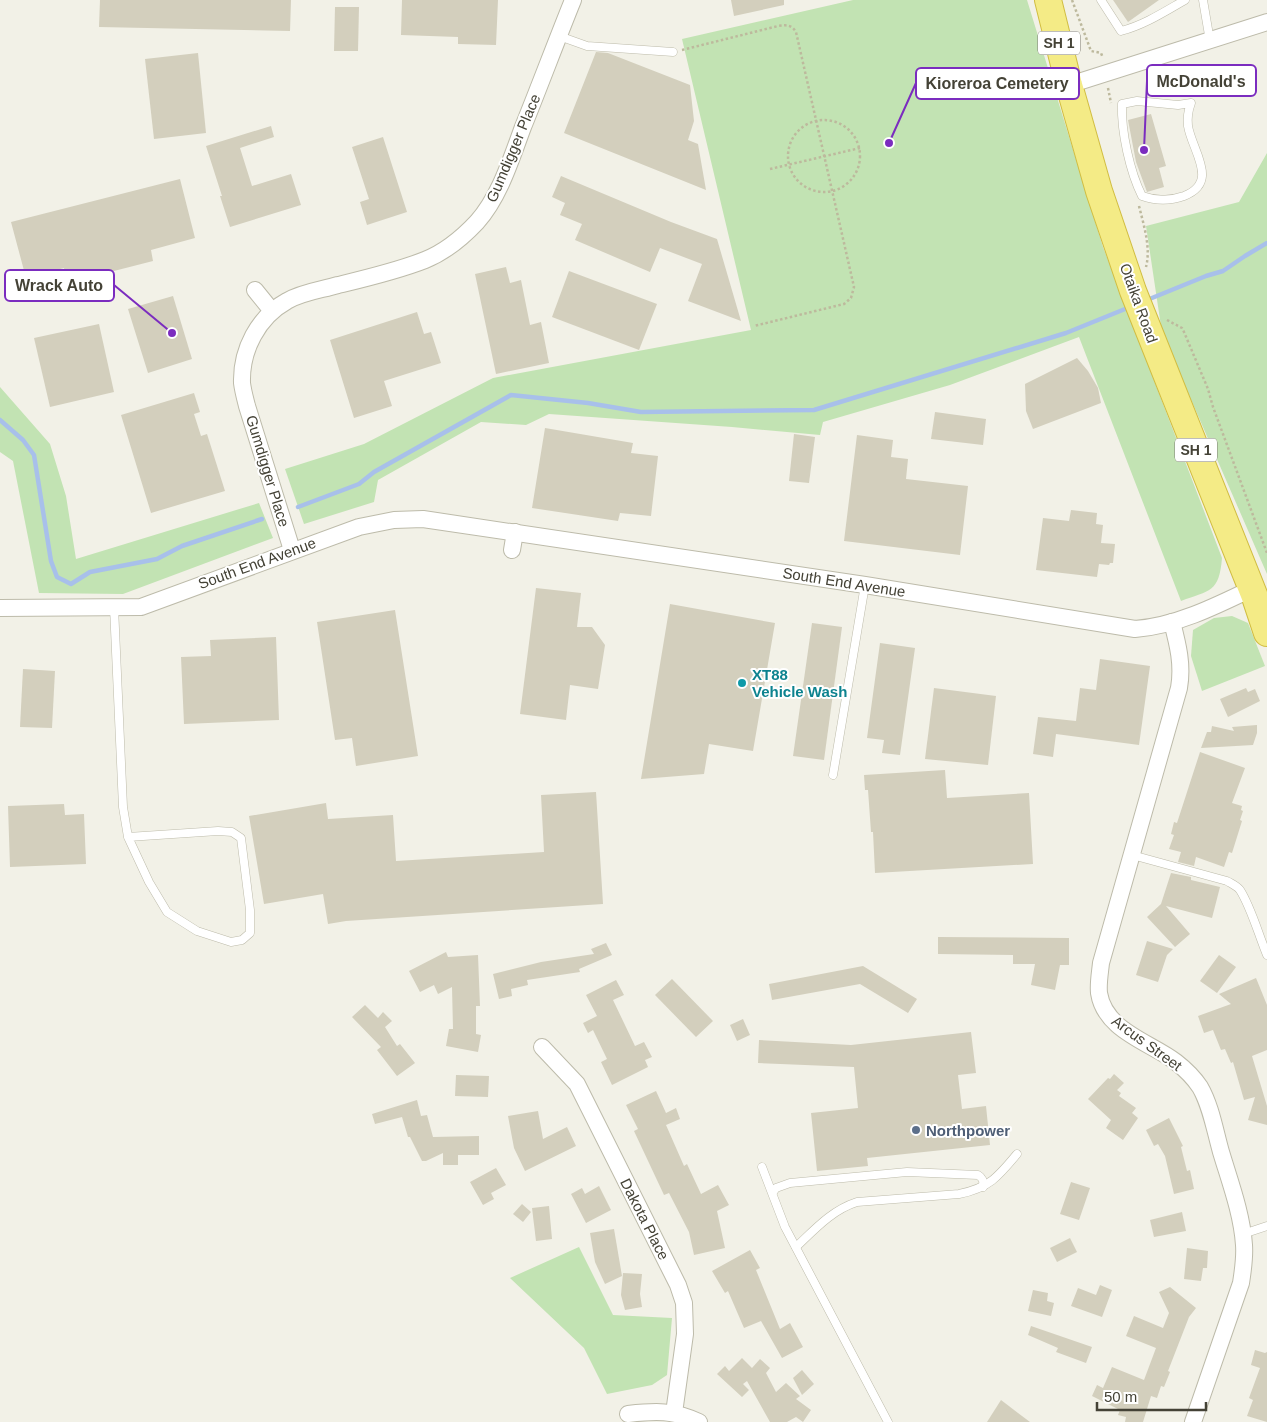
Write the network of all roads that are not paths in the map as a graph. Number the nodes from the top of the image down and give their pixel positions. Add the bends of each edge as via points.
1 (573, 0) edge
2 (1048, 0) edge
3 (1101, 0) edge
4 (1185, 0) edge
5 (1203, 0) edge
6 (1267, 22) edge
7 (559, 36) junction
8 (1210, 41) junction
9 (673, 52) road end
10 (1069, 86) junction
11 (1142, 196) joint
12 (255, 290) dead end
13 (272, 311) junction
14 (515, 532) junction
15 (292, 550) junction
16 (512, 550) dead end
17 (865, 585) junction
18 (1258, 598) edge
19 (114, 607) junction
20 (0, 608) edge
21 (1172, 622) junction
22 (1267, 633) edge
23 (833, 775) dead end
24 (128, 838) junction
25 (1132, 855) junction
26 (1267, 955) edge
27 (542, 1047) dead end
28 (1017, 1154) dead end
29 (762, 1167) dead end
30 (983, 1187) junction
31 (773, 1192) junction
32 (1267, 1226) edge
33 (1243, 1234) junction
34 (796, 1247) junction
35 (674, 1413) junction
36 (628, 1414) dead end
37 (699, 1422) edge
38 (888, 1422) edge
39 (1193, 1422) edge

1 - 7 street, Gumdigger Place
2 - 10 highway, Otaika Road / SH 1
3 - 4 lane via 1120,31 1134,28
5 - 8 lane
6 - 8 street
7 - 9 lane via 587,46
7 - 13 street, Gumdigger Place via 492,202 462,237 426,260 301,294
8 - 10 street
10 - 18 highway, Otaika Road / SH 1 via 1099,190
11 - 11 lane via 1125,137 1122,104 1137,101 1191,104 1187,115 1188,127 1202,178 1194,192 1174,200 1152,200
12 - 13 street
13 - 15 street, Gumdigger Place via 248,347 242,384
14 - 15 street, South End Avenue via 423,519 394,520 358,526
14 - 16 street
14 - 17 street, South End Avenue
15 - 19 street, South End Avenue via 141,606
17 - 21 street, South End Avenue via 1135,629
17 - 23 lane
18 - 21 street
18 - 22 highway, Otaika Road / SH 1
19 - 20 street, South End Avenue
19 - 24 lane via 123,807
21 - 25 street, Arcus Street via 1181,657 1180,681
24 - 24 lane via 218,831 232,832 241,838 250,933 242,940 231,942 197,931 167,912
25 - 26 lane via 1235,885 1245,900
25 - 33 street, Arcus Street via 1102,963 1099,993 1107,1013 1121,1028 1177,1063 1200,1088 1210,1112
27 - 35 street, Dakota Place via 577,1084 678,1285 684,1303 685,1334
28 - 30 lane via 999,1177
29 - 31 lane
30 - 31 lane via 984,1182 978,1175 907,1172 790,1183
30 - 34 lane via 959,1194 857,1202 823,1221
31 - 34 lane via 775,1205
32 - 33 lane
33 - 39 street, Arcus Street via 1241,1283
34 - 38 lane
35 - 36 street
35 - 37 street

